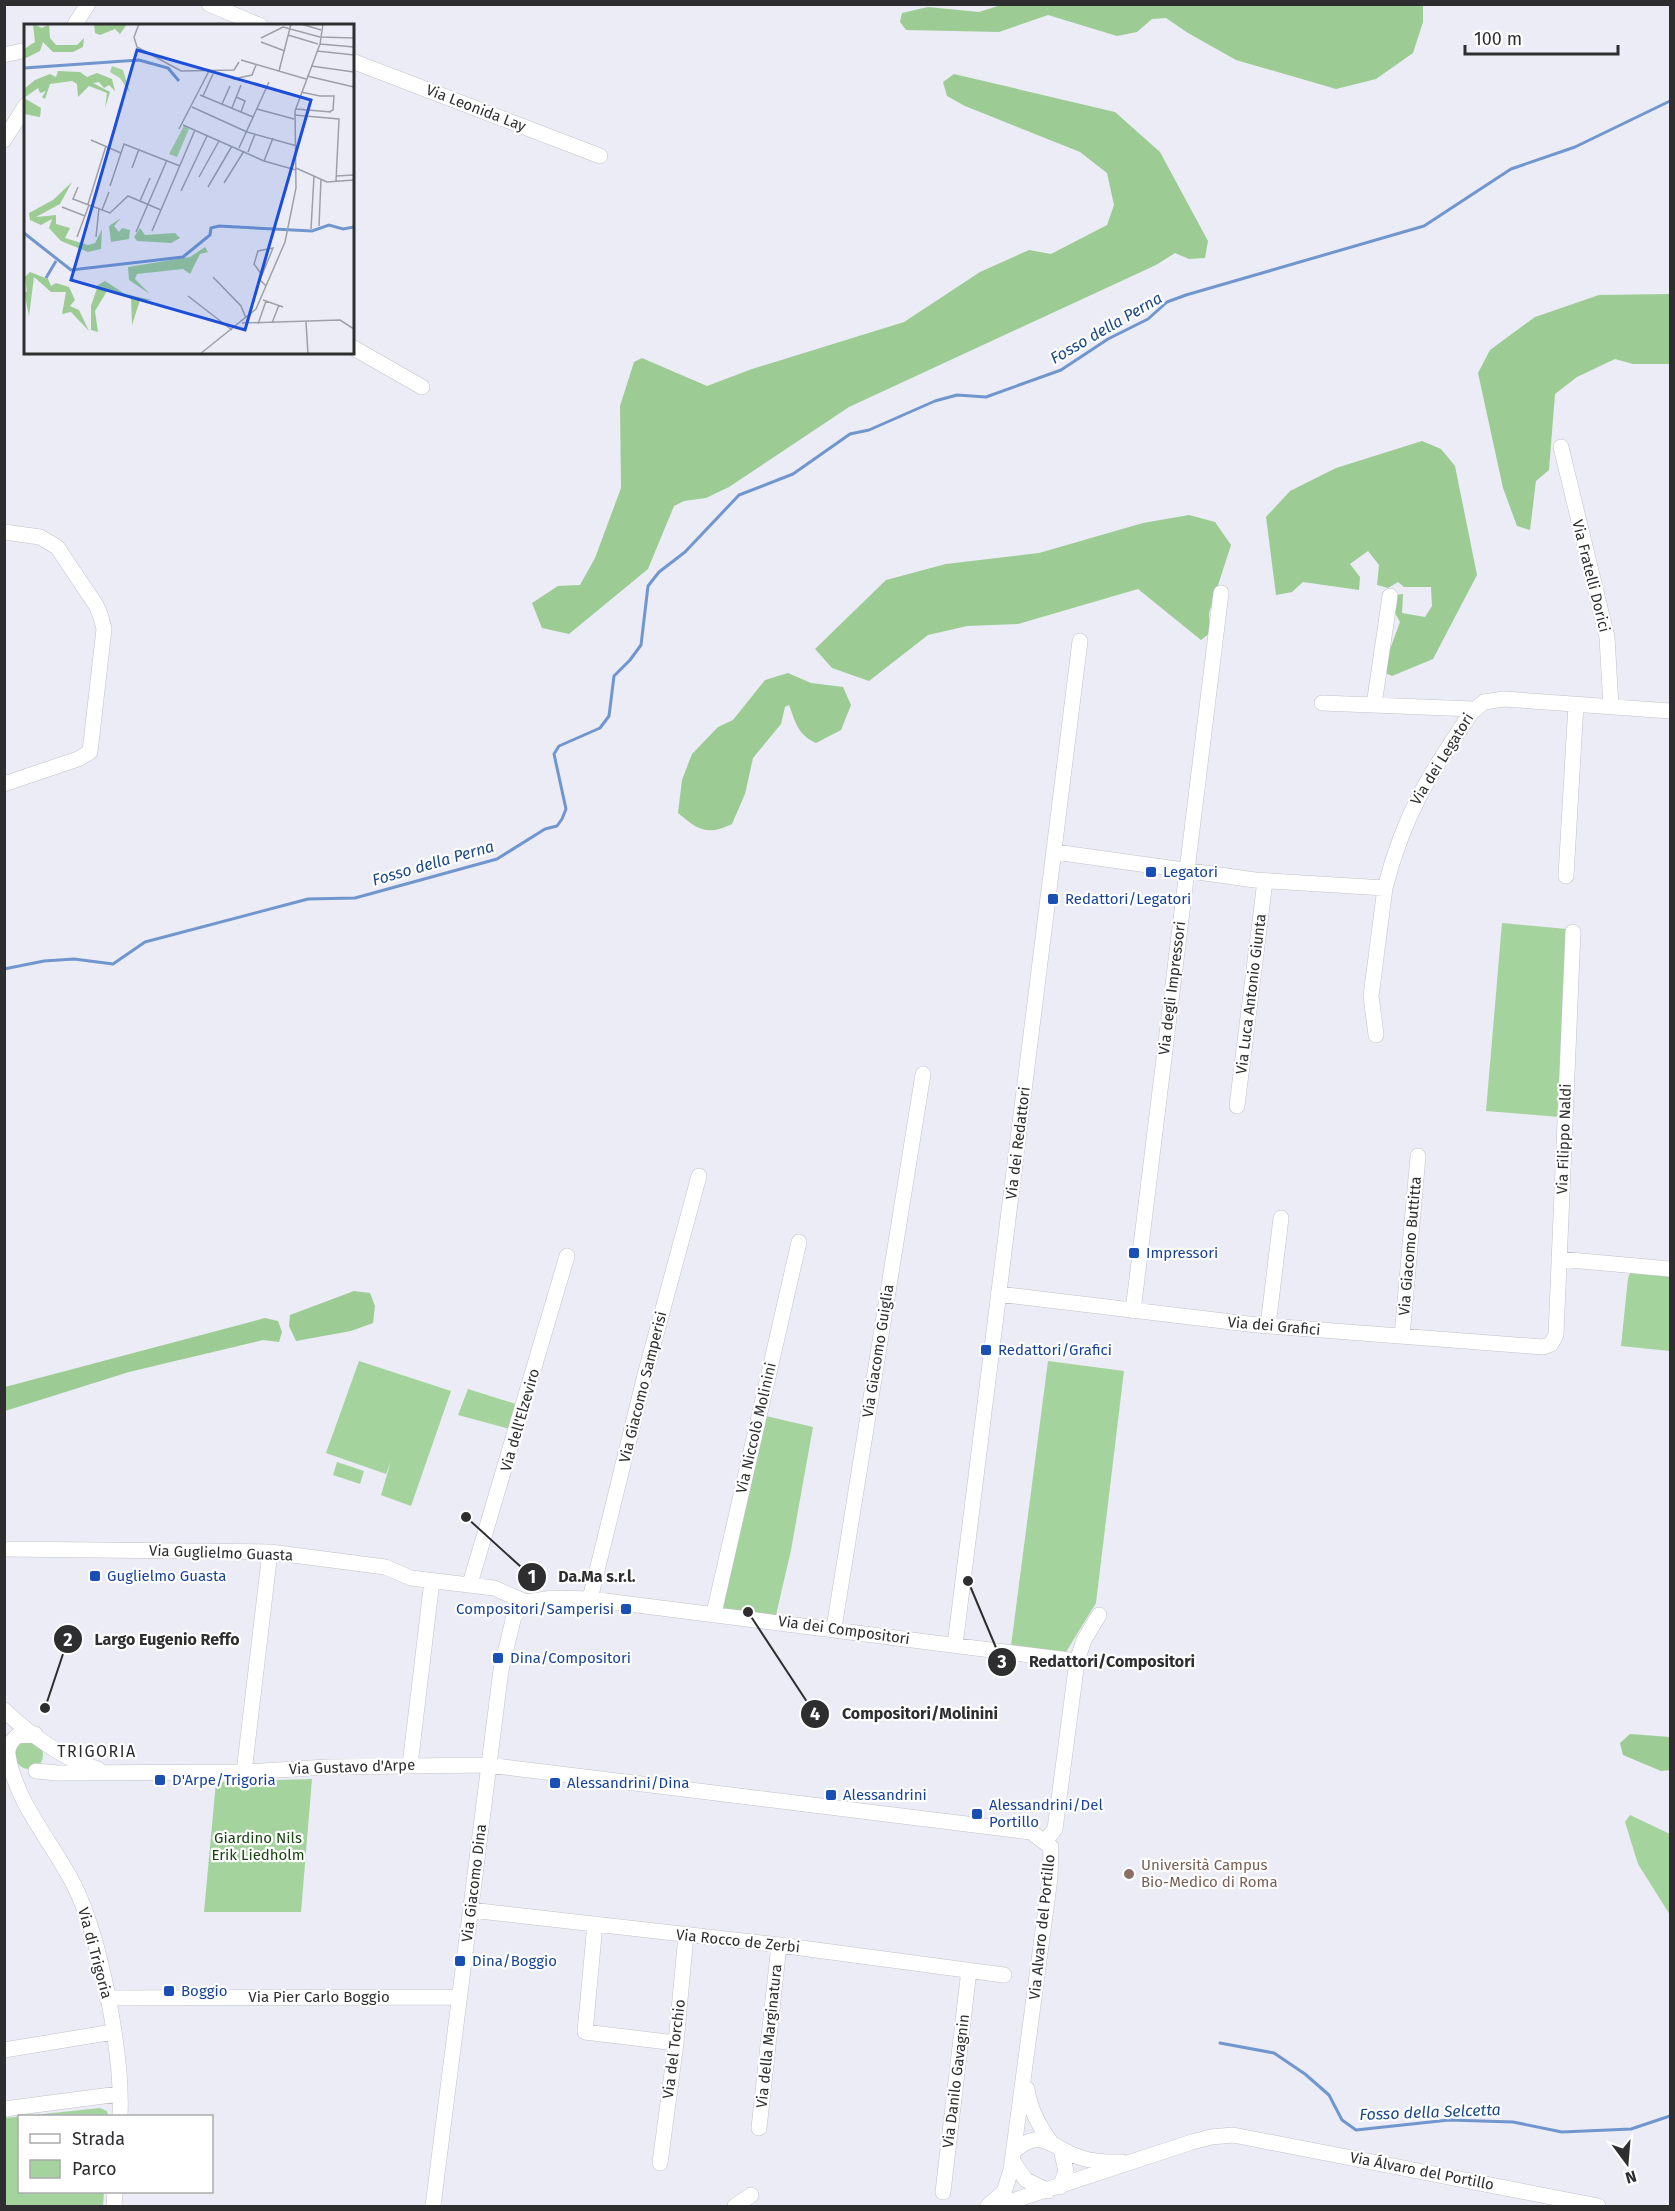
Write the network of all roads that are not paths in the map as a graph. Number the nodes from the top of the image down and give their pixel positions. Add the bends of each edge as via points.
1 (88, 4) edge
2 (209, 4) edge
3 (75, 24) edge
4 (256, 24) edge
5 (24, 50) edge
6 (4, 55) edge
7 (354, 62) edge
8 (24, 111) edge
9 (4, 140) edge
10 (600, 156) dead end
11 (354, 348) edge
12 (422, 387) dead end
13 (1561, 447) dead end
14 (4, 532) edge
15 (1221, 593) dead end
16 (1390, 596) dead end
17 (1080, 641) dead end
18 (1322, 703) dead end
19 (1576, 704) junction
20 (1374, 705) junction
21 (1611, 707) junction
22 (1473, 710) junction
23 (1671, 711) edge
24 (4, 784) edge
25 (1055, 852) junction
26 (1186, 871) junction
27 (1566, 876) dead end
28 (1265, 881) junction
29 (1385, 888) junction
30 (1573, 932) dead end
31 (1376, 1035) dead end
32 (923, 1074) dead end
33 (1237, 1106) dead end
34 (1418, 1156) dead end
35 (699, 1176) dead end
36 (1281, 1218) dead end
37 (799, 1242) dead end
38 (567, 1256) dead end
39 (1559, 1260) junction
40 (1671, 1269) edge
41 (998, 1294) junction
42 (1133, 1311) junction
43 (1269, 1326) junction
44 (1402, 1336) junction
45 (1551, 1344) joint
46 (4, 1549) edge
47 (270, 1552) junction
48 (470, 1584) junction
49 (431, 1589) dead end
50 (590, 1599) junction
51 (526, 1602) junction
52 (714, 1613) junction
53 (1099, 1615) dead end
54 (834, 1628) junction
55 (955, 1645) junction
56 (1077, 1661) junction
57 (4, 1710) edge
58 (40, 1738) junction
59 (8, 1752) edge
60 (410, 1765) junction
61 (489, 1765) junction
62 (36, 1771) junction
63 (107, 1771) junction
64 (244, 1772) junction
65 (25, 1803) junction
66 (1046, 1840) junction
67 (471, 1910) junction
68 (595, 1924) junction
69 (686, 1935) junction
70 (779, 1945) junction
71 (969, 1970) junction
72 (1005, 1975) dead end
73 (459, 1997) junction
74 (107, 1998) junction
75 (113, 2032) junction
76 (676, 2043) junction
77 (4, 2050) edge
78 (1025, 2071) junction
79 (120, 2094) junction
80 (4, 2109) edge
81 (120, 2115) edge
82 (759, 2128) dead end
83 (1055, 2145) junction
84 (1013, 2156) junction
85 (1134, 2162) junction
86 (660, 2163) dead end
87 (1054, 2189) junction
88 (943, 2192) dead end
89 (751, 2195) dead end
90 (433, 2206) edge
91 (735, 2206) edge
92 (988, 2206) edge
93 (997, 2206) edge
94 (1598, 2206) edge

1 - 3 street
2 - 4 street
5 - 6 street
7 - 10 street, Via Leonida Lay
8 - 9 street
11 - 12 street
13 - 21 street, Via Fratelli Dorici via 1607,637
14 - 24 street via 40,537 57,547 96,605 104,629 90,752
15 - 26 street, Via degli Impressori
16 - 20 street
17 - 25 street, Via dei Redattori
18 - 20 street
19 - 21 street, Via dei Legatori
19 - 22 street, Via dei Legatori via 1500,699 1484,702
19 - 27 street
20 - 22 street
21 - 23 street, Via dei Legatori
22 - 29 street, Via dei Legatori via 1414,803 1399,837
25 - 26 street
25 - 41 street, Via dei Redattori
26 - 28 street
26 - 42 street, Via degli Impressori
28 - 29 street
28 - 33 street, Via Luca Antonio Giunta
29 - 31 street, Via dei Legatori via 1371,996
30 - 39 street, Via Filippo Naldi
32 - 54 street, Via Giacomo Guiglia
34 - 44 street, Via Giacomo Buttitta
35 - 50 street, Via Giacomo Samperisi
36 - 43 street
37 - 52 street, Via Niccolò Molinini
38 - 48 street, Via dell'Elzeviro
39 - 40 street
39 - 45 street, Via Filippo Naldi via 1556,1338
41 - 42 street, Via dei Grafici
41 - 55 street, Via dei Redattori
42 - 43 street, Via dei Grafici
43 - 44 street, Via dei Grafici
44 - 45 street, Via dei Grafici via 1543,1347
46 - 47 street, Via Guglielmo Guasta
47 - 48 street, Via Guglielmo Guasta via 385,1568 411,1578
47 - 64 street
48 - 51 street via 503,1590
49 - 60 street
50 - 51 street, Via dei Compositori
50 - 52 street, Via dei Compositori
51 - 61 street, Via Giacomo Dina via 514,1616 507,1640
52 - 54 street, Via dei Compositori
53 - 56 street, Via Alvaro del Portillo
54 - 55 street, Via dei Compositori
55 - 56 street, Via dei Compositori
56 - 66 street, Via Alvaro del Portillo via 1054,1829
57 - 58 street
58 - 59 street via 17,1736
58 - 62 street via 48,1755
58 - 63 street, Via Gustavo d'Arpe via 83,1764
59 - 62 street via 19,1770
59 - 65 street, Via di Trigoria
60 - 61 street, Via Gustavo d'Arpe
60 - 64 street, Via Gustavo d'Arpe
61 - 66 street, Via Gustavo d'Arpe via 1009,1827
61 - 67 street, Via Giacomo Dina
62 - 63 street, Via Gustavo d'Arpe
62 - 65 street via 28,1783
63 - 64 street, Via Gustavo d'Arpe
65 - 74 street, Via di Trigoria via 82,1903
66 - 78 street, Via Alvaro del Portillo via 1052,1854
67 - 68 street, Via Rocco de Zerbi
67 - 73 street, Via Giacomo Dina
68 - 69 street, Via Rocco de Zerbi
68 - 76 street via 585,2032
69 - 70 street, Via Rocco de Zerbi
69 - 76 street, Via del Torchio
70 - 71 street, Via Rocco de Zerbi
70 - 82 street, Via della Marginatura
71 - 72 street, Via Rocco de Zerbi
71 - 88 street, Via Danilo Gavagnin
73 - 74 street, Via Pier Carlo Boggio
73 - 90 street, Via Giacomo Dina
74 - 75 street, Via di Trigoria
75 - 77 street
75 - 79 street, Via di Trigoria
76 - 86 street, Via del Torchio
78 - 83 street, Via Alvaro del Portillo via 1029,2104
78 - 84 street, Via Alvaro del Portillo
79 - 80 street
79 - 81 street, Via di Trigoria
83 - 84 street via 1033,2140
83 - 85 street via 1087,2159
83 - 87 street via 1066,2171
84 - 87 street via 1026,2180
84 - 92 street, Via Alvaro del Portillo via 1004,2192
85 - 87 street
85 - 94 street, Via Álvaro del Portillo via 1210,2137 1246,2136
87 - 93 street
89 - 91 street

